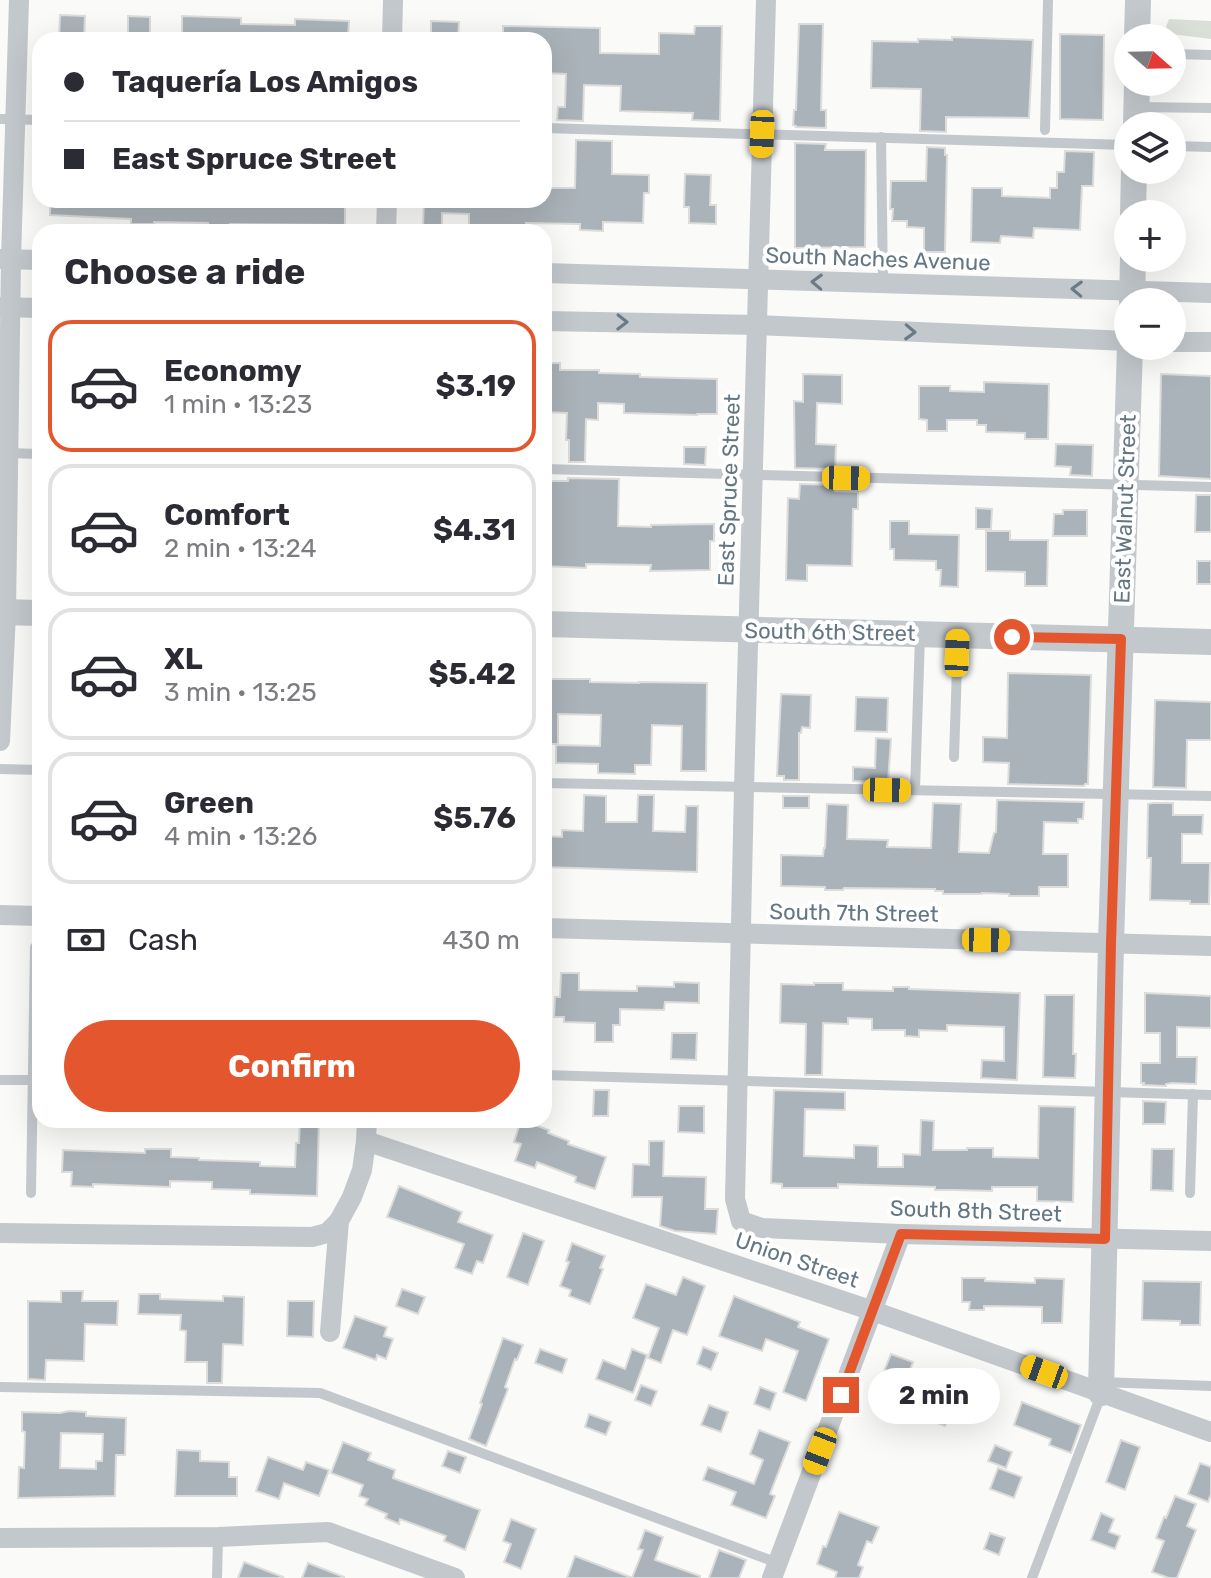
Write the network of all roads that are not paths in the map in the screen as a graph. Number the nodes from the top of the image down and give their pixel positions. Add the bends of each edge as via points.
1 (19, 0) edge
2 (393, 0) edge
3 (766, 0) edge
4 (1048, 0) edge
5 (1138, 0) edge
6 (1137, 24) edge
7 (392, 32) edge
8 (1186, 54) edge
9 (1211, 55) edge
10 (1137, 105) edge
11 (1211, 108) edge
12 (8, 119) edge
13 (32, 120) edge
14 (552, 128) edge
15 (1045, 130) dead end
16 (762, 134) junction
17 (881, 137) junction
18 (1114, 145) edge
19 (1186, 146) edge
20 (1211, 147) edge
21 (6, 259) edge
22 (32, 260) edge
23 (552, 273) edge
24 (758, 280) junction
25 (883, 284) junction
26 (1211, 293) edge
27 (1186, 294) edge
28 (1114, 295) edge
29 (5, 307) edge
30 (32, 308) edge
31 (552, 321) edge
32 (758, 325) junction
33 (1186, 342) edge
34 (1211, 342) edge
35 (1114, 343) edge
36 (1129, 360) edge
37 (4, 453) edge
38 (32, 454) edge
39 (552, 469) edge
40 (753, 475) junction
41 (1125, 485) junction
42 (1211, 487) edge
43 (3, 612) edge
44 (32, 613) edge
45 (552, 624) edge
46 (748, 630) junction
47 (920, 634) junction
48 (958, 635) junction
49 (1121, 639) junction
50 (1211, 642) edge
51 (0, 741) edge
52 (954, 757) dead end
53 (0, 769) edge
54 (32, 770) edge
55 (552, 783) edge
56 (744, 788) junction
57 (915, 790) junction
58 (1116, 793) junction
59 (1211, 796) edge
60 (0, 915) edge
61 (32, 916) edge
62 (552, 928) edge
63 (741, 934) junction
64 (1111, 943) junction
65 (1211, 946) edge
66 (552, 1075) edge
67 (0, 1080) edge
68 (32, 1080) edge
69 (737, 1081) junction
70 (1108, 1092) junction
71 (1193, 1094) junction
72 (1211, 1095) edge
73 (34, 1128) edge
74 (366, 1130) edge
75 (31, 1193) dead end
76 (1190, 1193) dead end
77 (339, 1221) junction
78 (741, 1221) joint
79 (0, 1233) edge
80 (901, 1234) junction
81 (1105, 1239) junction
82 (1211, 1241) edge
83 (873, 1311) junction
84 (330, 1332) dead end
85 (1211, 1386) edge
86 (0, 1387) edge
87 (1101, 1387) junction
88 (1211, 1432) edge
89 (218, 1537) junction
90 (0, 1538) edge
91 (775, 1570) edge
92 (217, 1578) edge
93 (455, 1578) edge
94 (1032, 1578) edge

1 - 12 street
2 - 7 street
3 - 16 street, East Spruce Street
4 - 15 lane
5 - 6 street
8 - 9 lane
10 - 11 lane
12 - 13 lane
12 - 21 street
14 - 16 lane
16 - 17 lane
16 - 24 street, East Spruce Street
17 - 18 lane
17 - 25 lane
19 - 20 lane
21 - 22 street
21 - 29 street
23 - 24 street, South Naches Avenue
25 -> 24 street, South Naches Avenue
24 - 32 street, East Spruce Street
28 -> 25 street, South Naches Avenue
26 - 27 street, South Naches Avenue
29 - 30 street
29 - 37 street
31 -> 32 street
32 -> 35 street
32 - 40 street, East Spruce Street
33 - 34 street
36 - 41 street, East Walnut Street
37 - 38 lane
37 - 43 street
39 - 40 lane
40 - 41 lane
40 - 46 street, East Spruce Street
41 - 42 lane
41 - 49 street, East Walnut Street
43 - 44 street
43 - 51 street
45 - 46 street, South 6th Street
46 - 47 street, South 6th Street
46 - 56 street, East Spruce Street
47 - 48 street, South 6th Street
47 - 57 lane
48 - 49 street, South 6th Street
48 - 52 lane
49 - 50 street, South 6th Street
49 - 58 street, East Walnut Street
53 - 54 lane
55 - 56 lane
56 - 57 lane
56 - 63 street, East Spruce Street
57 - 58 lane
58 - 59 lane
58 - 64 street, East Walnut Street
60 - 61 street
62 - 63 street, South 7th Street
63 - 64 street, South 7th Street
63 - 69 street, East Spruce Street
64 - 65 street, South 7th Street
64 - 70 street, East Walnut Street
66 - 69 lane
67 - 68 lane
69 - 70 lane
69 - 78 street, East Spruce Street via 735,1199
70 - 71 lane
70 - 81 street, East Walnut Street
71 - 72 lane
71 - 76 lane
73 - 75 lane
74 - 77 street via 362,1170
74 - 83 street, Union Street
77 - 79 street via 327,1233 312,1237
77 - 84 street
78 - 80 street, South 8th Street via 762,1228
80 - 81 street, South 8th Street
80 - 83 street
81 - 82 street, South 8th Street
81 - 87 street, East Walnut Street
83 - 87 street, Union Street
83 - 91 street
85 - 87 lane
86 - 91 lane via 320,1393
87 - 88 street, Union Street
87 - 94 lane
89 - 90 street
89 - 92 lane
89 - 93 street via 328,1532

